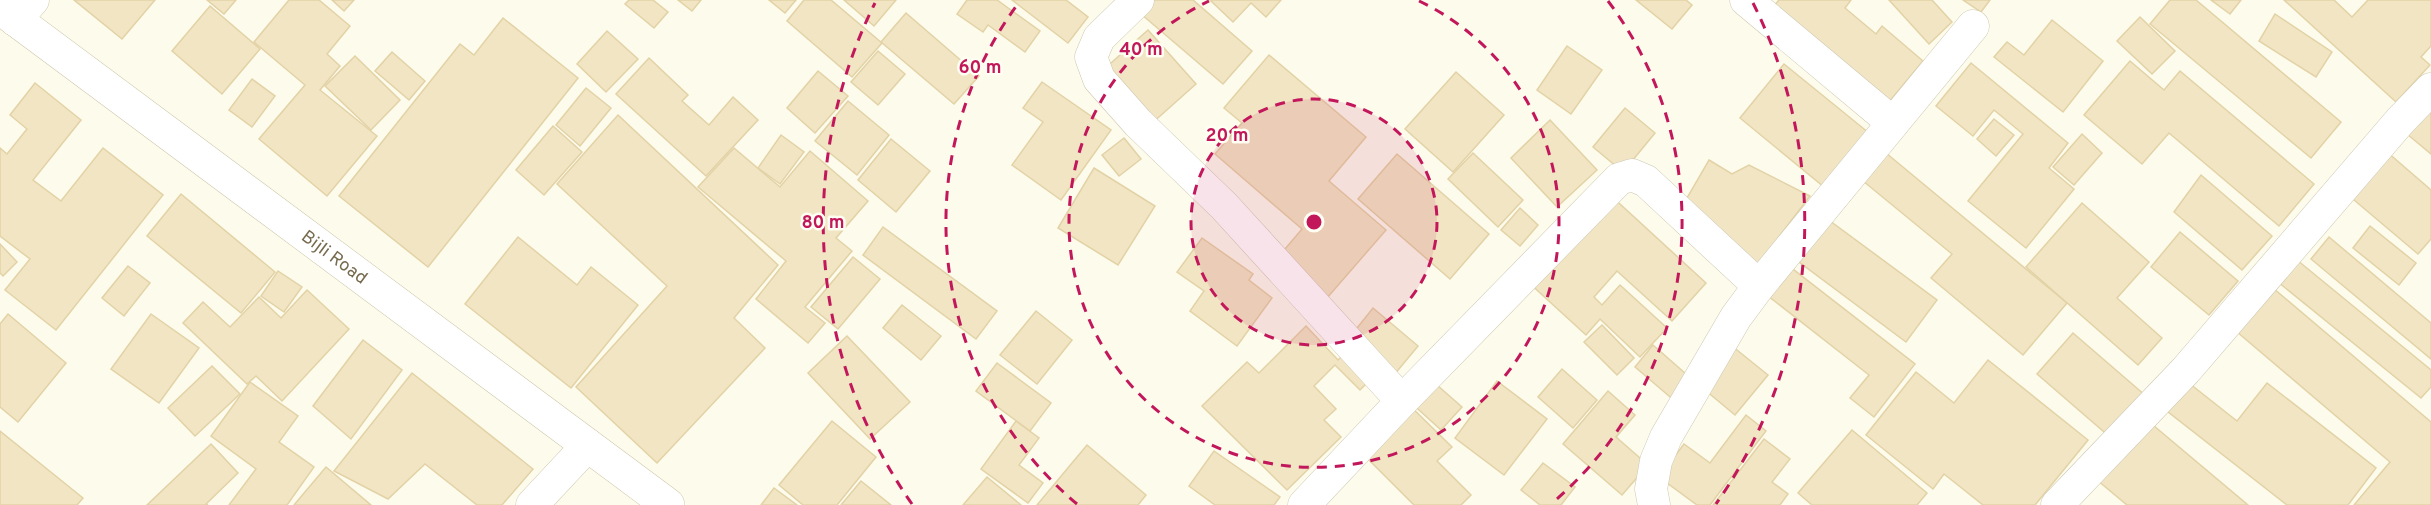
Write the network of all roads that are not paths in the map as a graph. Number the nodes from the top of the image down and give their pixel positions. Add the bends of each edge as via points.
1 (1138, 0) edge
2 (1746, 0) edge
3 (16, 9) edge
4 (1972, 26) dead end
5 (2431, 89) edge
6 (1893, 123) junction
7 (1759, 286) junction
8 (1402, 401) junction
9 (588, 445) junction
10 (532, 505) edge
11 (668, 505) edge
12 (1304, 505) edge
13 (1654, 505) edge
14 (2057, 505) edge

1 - 8 street via 1099,38 1091,57 1099,79 1138,123 1224,206
2 - 6 street
3 - 9 street, Bijli Road
4 - 6 street
5 - 14 street via 2186,370
6 - 7 street
7 - 8 street via 1646,181 1632,175 1619,179
7 - 13 street via 1736,317 1666,437 1654,470
8 - 12 street
9 - 10 street
9 - 11 street, Bijli Road

